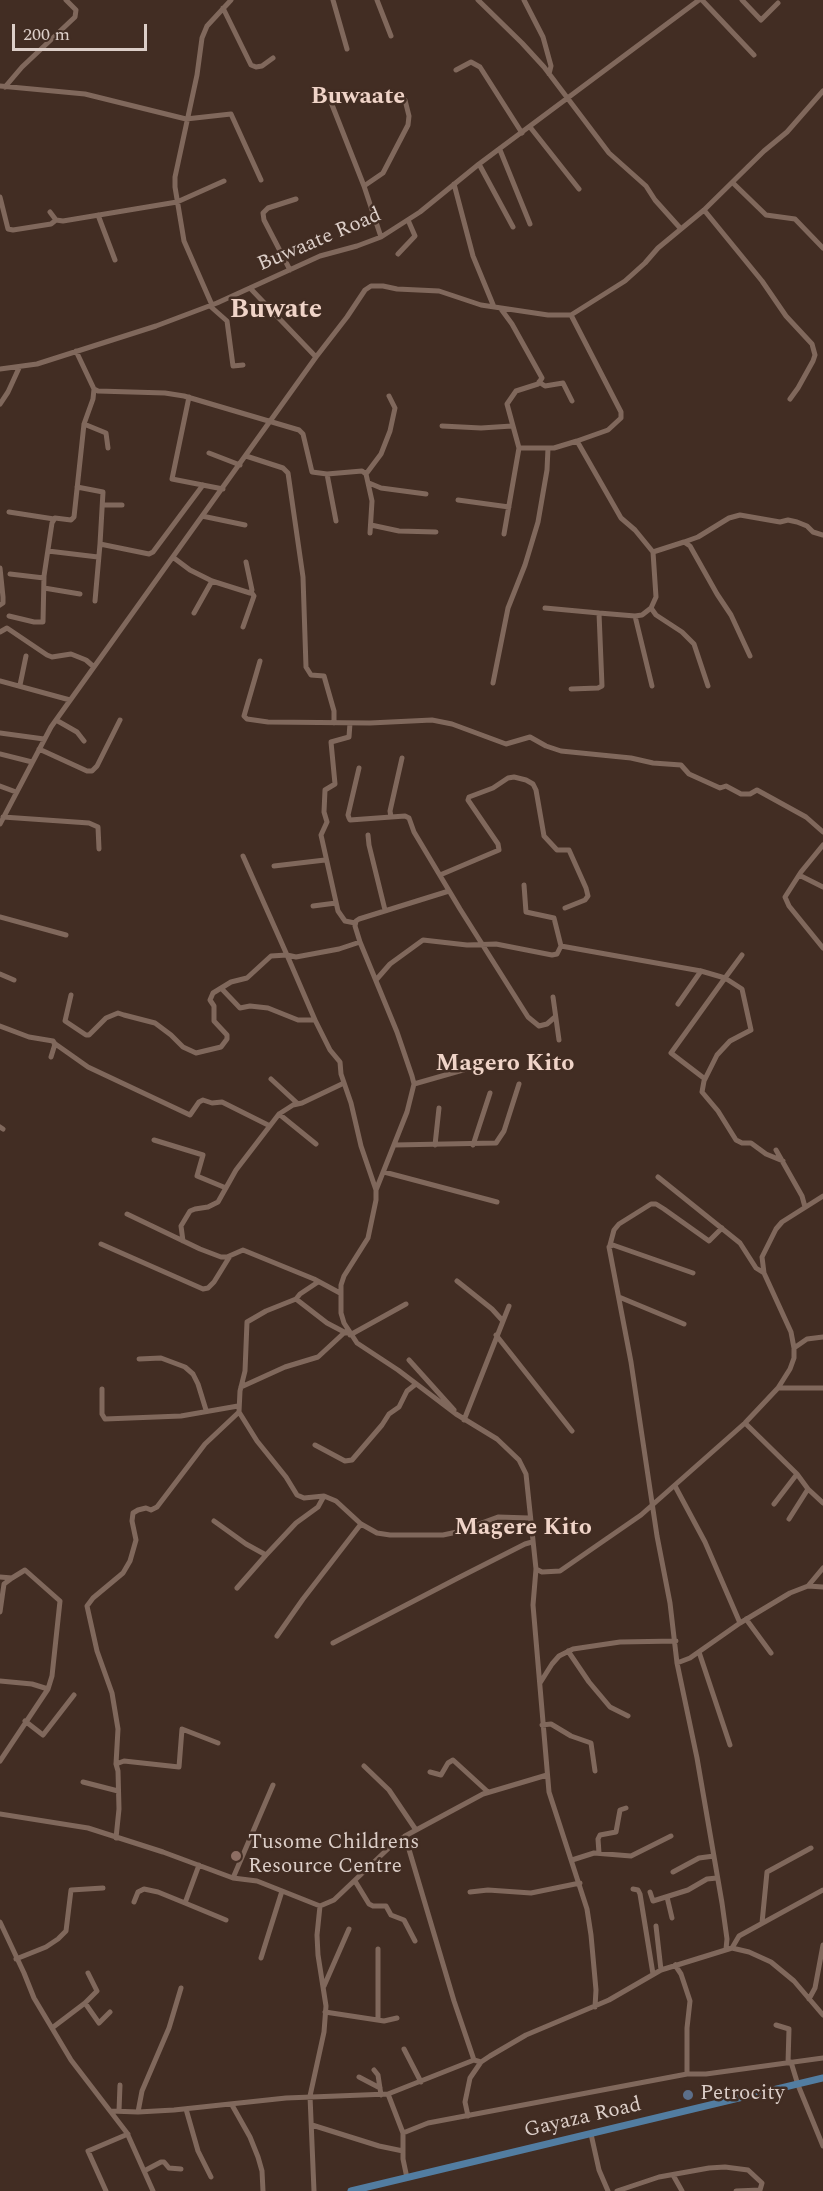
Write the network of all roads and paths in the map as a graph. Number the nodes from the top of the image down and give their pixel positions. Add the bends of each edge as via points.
1 (66, 0) edge
2 (231, 0) edge
3 (333, 0) edge
4 (377, 0) edge
5 (478, 0) edge
6 (525, 0) edge
7 (701, 0) edge
8 (742, 0) edge
9 (778, 3) dead end
10 (224, 8) junction
11 (391, 36) dead end
12 (347, 49) dead end
13 (754, 55) dead end
14 (273, 58) dead end
15 (456, 70) dead end
16 (549, 74) junction
17 (3, 87) edge
18 (322, 89) dead end
19 (823, 91) edge
20 (405, 100) dead end
21 (567, 100) junction
22 (186, 119) junction
23 (530, 127) junction
24 (522, 133) junction
25 (500, 150) junction
26 (479, 164) junction
27 (261, 180) dead end
28 (224, 181) dead end
29 (733, 183) junction
30 (454, 184) junction
31 (364, 186) junction
32 (579, 189) dead end
33 (0, 197) edge
34 (296, 199) dead end
35 (177, 202) junction
36 (704, 210) junction
37 (50, 212) dead end
38 (98, 215) junction
39 (56, 220) junction
40 (408, 220) junction
41 (530, 224) dead end
42 (513, 227) dead end
43 (681, 229) junction
44 (381, 237) junction
45 (823, 248) edge
46 (398, 254) dead end
47 (114, 260) dead end
48 (290, 270) junction
49 (250, 288) junction
50 (211, 305) junction
51 (498, 308) junction
52 (572, 315) junction
53 (76, 351) junction
54 (316, 357) junction
55 (243, 365) dead end
56 (19, 368) junction
57 (0, 369) edge
58 (539, 382) junction
59 (94, 389) junction
60 (389, 396) dead end
61 (189, 397) junction
62 (790, 399) dead end
63 (572, 400) dead end
64 (0, 404) edge
65 (271, 421) junction
66 (84, 424) junction
67 (442, 426) dead end
68 (512, 426) junction
69 (578, 441) junction
70 (108, 448) dead end
71 (519, 448) junction
72 (548, 448) junction
73 (210, 453) dead end
74 (246, 456) junction
75 (240, 465) junction
76 (327, 474) junction
77 (366, 474) junction
78 (369, 483) junction
79 (203, 485) junction
80 (77, 487) junction
81 (223, 489) junction
82 (426, 494) dead end
83 (458, 500) dead end
84 (103, 505) junction
85 (122, 505) dead end
86 (509, 507) junction
87 (9, 512) dead end
88 (202, 516) junction
89 (54, 519) junction
90 (336, 522) dead end
91 (245, 525) dead end
92 (371, 525) junction
93 (436, 532) dead end
94 (370, 533) dead end
95 (504, 534) dead end
96 (823, 535) edge
97 (684, 543) junction
98 (100, 544) junction
99 (48, 551) junction
100 (653, 552) junction
101 (98, 557) junction
102 (174, 558) junction
103 (246, 562) dead end
104 (0, 568) edge
105 (10, 573) dead end
106 (44, 578) junction
107 (212, 581) junction
108 (44, 588) junction
109 (252, 592) junction
110 (80, 594) dead end
111 (95, 601) dead end
112 (0, 605) edge
113 (545, 608) dead end
114 (651, 608) junction
115 (194, 613) dead end
116 (599, 613) junction
117 (9, 616) dead end
118 (635, 616) junction
119 (243, 627) dead end
120 (0, 632) edge
121 (26, 656) dead end
122 (750, 656) dead end
123 (260, 661) dead end
124 (94, 667) junction
125 (0, 681) edge
126 (494, 683) dead end
127 (20, 685) junction
128 (652, 686) dead end
129 (708, 687) dead end
130 (571, 689) dead end
131 (70, 700) junction
132 (56, 720) junction
133 (120, 720) dead end
134 (334, 723) junction
135 (350, 723) junction
136 (0, 733) edge
137 (44, 739) junction
138 (84, 741) dead end
139 (39, 749) junction
140 (0, 754) edge
141 (402, 758) dead end
142 (32, 762) junction
143 (359, 768) dead end
144 (0, 786) edge
145 (16, 792) junction
146 (3, 817) junction
147 (391, 817) junction
148 (0, 824) edge
149 (823, 832) edge
150 (368, 835) dead end
151 (823, 845) edge
152 (99, 849) dead end
153 (243, 856) dead end
154 (325, 860) junction
155 (274, 866) dead end
156 (440, 875) junction
157 (799, 875) junction
158 (524, 885) dead end
159 (823, 887) edge
160 (449, 891) junction
161 (336, 903) junction
162 (313, 906) dead end
163 (565, 908) dead end
164 (385, 910) junction
165 (0, 917) edge
166 (355, 923) junction
167 (66, 935) dead end
168 (360, 942) junction
169 (482, 944) junction
170 (561, 946) junction
171 (823, 948) edge
172 (287, 955) junction
173 (742, 955) dead end
174 (701, 971) junction
175 (0, 974) edge
176 (725, 978) junction
177 (14, 980) dead end
178 (376, 980) junction
179 (221, 988) junction
180 (71, 995) dead end
181 (553, 997) dead end
182 (678, 1004) dead end
183 (555, 1017) junction
184 (315, 1020) junction
185 (0, 1026) edge
186 (559, 1040) dead end
187 (54, 1043) junction
188 (51, 1057) dead end
189 (491, 1062) dead end
190 (271, 1078) dead end
191 (705, 1079) junction
192 (344, 1083) junction
193 (414, 1084) junction
194 (519, 1084) dead end
195 (490, 1093) dead end
196 (297, 1103) junction
197 (440, 1108) dead end
198 (279, 1114) junction
199 (270, 1126) junction
200 (154, 1140) dead end
201 (316, 1144) dead end
202 (435, 1144) junction
203 (394, 1145) junction
204 (473, 1145) junction
205 (776, 1150) dead end
206 (783, 1161) junction
207 (384, 1172) junction
208 (658, 1177) dead end
209 (226, 1188) junction
210 (376, 1190) junction
211 (823, 1196) edge
212 (497, 1202) dead end
213 (805, 1207) junction
214 (127, 1214) dead end
215 (181, 1226) junction
216 (722, 1228) junction
217 (173, 1236) junction
218 (183, 1241) junction
219 (102, 1244) dead end
220 (610, 1245) junction
221 (230, 1256) junction
222 (693, 1273) dead end
223 (764, 1273) junction
224 (457, 1281) dead end
225 (318, 1282) junction
226 (340, 1293) junction
227 (619, 1298) junction
228 (296, 1299) junction
229 (406, 1304) dead end
230 (509, 1305) dead end
231 (502, 1320) junction
232 (684, 1324) dead end
233 (348, 1334) junction
234 (496, 1335) junction
235 (823, 1337) edge
236 (794, 1348) junction
237 (139, 1359) dead end
238 (409, 1360) dead end
239 (416, 1384) junction
240 (242, 1387) junction
241 (778, 1388) junction
242 (823, 1388) edge
243 (102, 1389) dead end
244 (239, 1409) junction
245 (206, 1410) junction
246 (456, 1414) junction
247 (464, 1419) junction
248 (745, 1423) junction
249 (572, 1431) dead end
250 (315, 1445) dead end
251 (798, 1474) junction
252 (675, 1486) junction
253 (808, 1489) junction
254 (823, 1491) edge
255 (324, 1496) junction
256 (816, 1496) junction
257 (823, 1503) edge
258 (652, 1504) junction
259 (774, 1504) dead end
260 (530, 1518) junction
261 (789, 1519) dead end
262 (214, 1521) dead end
263 (361, 1524) junction
264 (532, 1542) junction
265 (266, 1555) junction
266 (823, 1568) edge
267 (536, 1569) junction
268 (0, 1577) edge
269 (12, 1578) junction
270 (808, 1586) junction
271 (823, 1587) edge
272 (237, 1588) dead end
273 (0, 1612) edge
274 (743, 1621) junction
275 (276, 1636) dead end
276 (676, 1641) junction
277 (333, 1643) dead end
278 (568, 1651) junction
279 (699, 1652) junction
280 (771, 1653) dead end
281 (677, 1663) junction
282 (0, 1681) edge
283 (540, 1684) junction
284 (48, 1689) junction
285 (74, 1695) dead end
286 (628, 1716) dead end
287 (25, 1721) junction
288 (542, 1725) junction
289 (218, 1743) dead end
290 (730, 1745) dead end
291 (0, 1761) edge
292 (116, 1764) junction
293 (364, 1766) dead end
294 (595, 1771) dead end
295 (430, 1772) dead end
296 (547, 1775) junction
297 (83, 1782) dead end
298 (273, 1785) dead end
299 (118, 1791) junction
300 (488, 1792) junction
301 (626, 1808) dead end
302 (0, 1814) edge
303 (416, 1830) junction
304 (405, 1836) junction
305 (671, 1836) dead end
306 (116, 1838) junction
307 (811, 1848) dead end
308 (598, 1853) junction
309 (714, 1856) junction
310 (572, 1860) junction
311 (200, 1864) junction
312 (673, 1872) dead end
313 (233, 1878) junction
314 (717, 1878) junction
315 (355, 1881) junction
316 (580, 1883) junction
317 (103, 1888) dead end
318 (633, 1889) dead end
319 (823, 1890) edge
320 (282, 1891) junction
321 (470, 1892) dead end
322 (650, 1892) dead end
323 (667, 1897) junction
324 (134, 1902) dead end
325 (185, 1904) junction
326 (320, 1906) junction
327 (672, 1918) dead end
328 (226, 1920) dead end
329 (0, 1922) edge
330 (762, 1923) junction
331 (656, 1926) dead end
332 (349, 1929) dead end
333 (415, 1941) dead end
334 (823, 1945) edge
335 (729, 1948) junction
336 (378, 1949) dead end
337 (261, 1958) dead end
338 (16, 1959) junction
339 (675, 1965) junction
340 (661, 1970) junction
341 (88, 1973) dead end
342 (653, 1974) junction
343 (181, 1988) dead end
344 (323, 1988) junction
345 (809, 2000) junction
346 (85, 2003) junction
347 (595, 2007) junction
348 (110, 2012) dead end
349 (326, 2012) junction
350 (823, 2014) edge
351 (397, 2018) dead end
352 (378, 2019) junction
353 (776, 2025) dead end
354 (52, 2028) junction
355 (404, 2049) dead end
356 (823, 2058) edge
357 (474, 2060) junction
358 (482, 2062) junction
359 (790, 2063) junction
360 (374, 2070) dead end
361 (687, 2074) junction
362 (359, 2077) dead end
363 (823, 2079) edge
364 (421, 2082) junction
365 (120, 2085) dead end
366 (798, 2085) junction
367 (383, 2092) junction
368 (310, 2096) junction
369 (232, 2105) junction
370 (186, 2109) junction
371 (111, 2111) junction
372 (119, 2111) junction
373 (138, 2112) junction
374 (468, 2116) junction
375 (312, 2125) junction
376 (403, 2133) junction
377 (128, 2134) junction
378 (591, 2134) junction
379 (822, 2143) edge
380 (403, 2151) junction
381 (181, 2169) dead end
382 (144, 2171) junction
383 (672, 2175) junction
384 (211, 2177) dead end
385 (407, 2178) junction
386 (106, 2191) edge
387 (153, 2191) edge
388 (263, 2191) edge
389 (314, 2191) edge
390 (351, 2191) edge
391 (608, 2191) edge
392 (617, 2191) edge
393 (682, 2191) edge
394 (736, 2191) edge

1 - 17 street via 76,10 75,18
2 - 10 street
3 - 12 street
4 - 11 street
5 - 16 street
6 - 16 street via 543,38 551,66
7 - 13 street
7 - 21 street, Buwaate Road
8 - 9 street via 761,20
10 - 14 street via 251,65 256,68
10 - 22 street via 201,38
15 - 24 street via 471,63 480,67
16 - 21 street
17 - 22 street via 85,94
18 - 31 street via 327,92
19 - 29 street
20 - 31 street via 408,124 386,167
21 - 23 street, Buwaate Road
21 - 43 street via 609,153 646,186
22 - 27 street via 231,114
22 - 35 street via 175,177
23 - 24 street, Buwaate Road
23 - 32 street
24 - 25 street, Buwaate Road
25 - 26 street, Buwaate Road
25 - 41 street
26 - 30 street, Buwaate Road
26 - 42 street
28 - 35 street
29 - 36 street
29 - 45 street via 766,215 795,219
30 - 40 street, Buwaate Road
30 - 51 street via 473,256
31 - 44 street
33 - 39 street via 8,229 51,224
34 - 48 street via 263,213
35 - 38 street
35 - 50 street via 184,241
36 - 43 street
36 - 62 street via 812,344 813,362
37 - 39 street
38 - 39 street
38 - 47 street
40 - 44 street, Buwaate Road
40 - 46 street via 415,236
43 - 52 street via 625,281
44 - 48 street, Buwaate Road
48 - 49 street, Buwaate Road
49 - 50 street, Buwaate Road
49 - 54 street
50 - 53 street, Buwaate Road
50 - 55 street via 227,321 233,366
51 - 52 street
51 - 54 street via 439,291 371,286 360,295
51 - 58 street via 512,324 541,375
52 - 69 street via 621,416 608,430
53 - 56 street, Buwaate Road
53 - 59 street
54 - 65 street
56 - 57 street, Buwaate Road
56 - 64 street
58 - 63 street via 545,386 563,382
58 - 68 street via 511,397 507,410
59 - 61 street
59 - 66 street
60 - 77 street via 395,408 390,431 381,454
61 - 65 street
61 - 79 street via 172,479
65 - 74 street
65 - 76 street via 301,432 311,470
66 - 70 street via 106,433
66 - 80 street
67 - 68 street
68 - 71 street
69 - 72 street
69 - 100 street via 621,518
71 - 72 street
71 - 86 street
72 - 126 street via 538,522 507,608
73 - 75 street
74 - 75 street
74 - 134 street via 285,468 288,473 303,577 306,667 311,675 324,676
75 - 81 street
76 - 77 street
76 - 90 street
77 - 78 street
78 - 82 street
78 - 92 street
79 - 81 street
79 - 98 street via 151,554
80 - 84 street via 102,491
80 - 89 street via 74,517
81 - 88 street
83 - 86 street
84 - 85 street
84 - 98 street
86 - 95 street
87 - 89 street
88 - 91 street
88 - 102 street
89 - 99 street
92 - 93 street
92 - 94 street
96 - 97 street via 797,522 740,514
97 - 100 street
97 - 122 street via 690,546 731,615
98 - 101 street
99 - 101 street
99 - 106 street
100 - 114 street via 656,597
101 - 111 street
102 - 107 street
102 - 124 street
103 - 109 street
104 - 112 street
105 - 106 street
106 - 108 street
107 - 109 street
107 - 115 street
108 - 110 street
108 - 117 street via 43,622
109 - 119 street via 254,597
113 - 116 street
114 - 118 street
114 - 129 street via 694,644
116 - 118 street
116 - 130 street via 602,686
118 - 128 street
120 - 124 street via 7,628 46,655 71,654
121 - 127 street
123 - 134 street via 244,716 247,719
124 - 131 street
125 - 127 street
127 - 131 street
131 - 132 street
132 - 137 street
132 - 138 street
133 - 139 street via 92,771
134 - 135 street
135 - 149 street via 432,720 506,744 530,737 561,751 681,765 689,774 720,788 726,786 741,794 757,790 806,817
135 - 154 street via 349,737 331,742 335,784 325,790 327,822 321,835
136 - 137 street
137 - 139 street
139 - 142 street
140 - 142 street
141 - 147 street
142 - 145 street
143 - 147 street via 350,820
144 - 145 street
145 - 146 street
146 - 148 street
146 - 152 street via 89,823 98,827
147 - 156 street via 405,816 411,820
150 - 164 street
151 - 157 street
153 - 172 street
154 - 155 street
154 - 161 street
156 - 160 street
156 - 163 street via 499,850 469,797 508,778 526,780 536,790 544,836 557,850 569,850 586,888 585,900
157 - 159 street
157 - 171 street via 784,897
158 - 170 street via 526,912 552,916
160 - 164 street
160 - 169 street
161 - 162 street
161 - 166 street via 341,917
164 - 166 street
165 - 167 street
166 - 168 street
168 - 172 street via 296,957
168 - 178 street
169 - 170 street via 552,955
169 - 178 street via 420,941
169 - 183 street via 536,1026
170 - 174 street
172 - 179 street via 271,956 247,978
172 - 184 street
173 - 176 street
174 - 176 street
174 - 182 street
175 - 177 street
176 - 191 street via 742,988 752,1030 720,1051
176 - 191 street via 671,1053
178 - 193 street
179 - 180 street via 210,1000 214,1022 227,1039 221,1047 196,1053 155,1023 118,1013 86,1035 65,1021
179 - 184 street via 240,1008 268,1008 298,1020
181 - 183 street
183 - 186 street
184 - 192 street via 340,1062
185 - 187 street
187 - 188 street
187 - 199 street via 88,1067 190,1114 203,1100 222,1102
189 - 193 street
190 - 196 street
191 - 206 street via 703,1096 718,1111 730,1134
192 - 196 street
192 - 210 street
193 - 203 street
194 - 204 street via 500,1140 492,1145
195 - 204 street
196 - 198 street
197 - 202 street
198 - 199 street
198 - 201 street
199 - 209 street
200 - 209 street via 203,1155 197,1176
202 - 203 street
202 - 204 street
203 - 207 street
205 - 206 street
206 - 213 street
207 - 210 street
207 - 212 street
208 - 216 street
209 - 215 street via 218,1202 192,1210
210 - 226 street via 368,1238 344,1276
211 - 213 street
213 - 223 street via 776,1229 762,1257
214 - 217 street
215 - 217 street
215 - 218 street
216 - 220 street via 709,1241 651,1204 619,1224
216 - 223 street
217 - 218 street
218 - 221 street via 221,1257
219 - 221 street via 203,1289 214,1282
220 - 222 street
220 - 227 street
221 - 225 street via 243,1250
223 - 236 street via 791,1332
224 - 231 street
225 - 226 street
225 - 228 street
226 - 233 street
227 - 232 street
227 - 258 street
228 - 233 street
228 - 240 street via 247,1322
229 - 233 street
230 - 231 street
231 - 234 street
233 - 239 street
233 - 240 street via 318,1357
234 - 247 street
234 - 249 street
235 - 236 street via 804,1340
236 - 241 street via 790,1369
237 - 245 street via 161,1358 185,1367 198,1384
238 - 246 street
239 - 246 street
239 - 250 street via 406,1391 399,1407 352,1460 345,1461
240 - 244 street
241 - 242 street
241 - 248 street
243 - 245 street via 105,1419 181,1416
244 - 245 street
244 - 255 street via 249,1430 293,1492 304,1498
244 - 292 street via 205,1444 157,1507 133,1513 136,1540 130,1561 123,1573 88,1602 91,1627 112,1693 118,1729
246 - 247 street
247 - 260 street via 497,1439 519,1460 526,1474
248 - 251 street
248 - 252 street
251 - 253 street
251 - 259 street
252 - 258 street
252 - 274 street
253 - 256 street
253 - 261 street
254 - 256 street
255 - 263 street via 336,1501
255 - 265 street
256 - 257 street
258 - 267 street via 642,1515 560,1571
258 - 276 street
260 - 263 street via 498,1517 437,1535 390,1535
260 - 264 street
262 - 265 street
263 - 275 street
264 - 267 street
264 - 277 street
265 - 272 street
266 - 270 street
267 - 283 street via 533,1605
268 - 269 street
269 - 273 street via 4,1584
269 - 284 street via 25,1570 60,1601
270 - 271 street
270 - 274 street
274 - 279 street
274 - 280 street
276 - 278 street via 620,1642
276 - 281 street
278 - 283 street via 552,1664
278 - 286 street via 610,1707
279 - 281 street
279 - 290 street
281 - 309 street
282 - 284 street
283 - 288 street
284 - 287 street
285 - 287 street via 43,1735
287 - 291 street
288 - 294 street via 551,1724 591,1743
288 - 296 street
289 - 292 street via 182,1730 178,1767 124,1761
292 - 299 street
293 - 303 street via 389,1790
295 - 300 street via 441,1775 453,1760
296 - 300 street
296 - 310 street via 551,1801
297 - 299 street
298 - 313 street
299 - 306 street
300 - 303 street
301 - 308 street via 620,1810 616,1832 600,1835
302 - 306 street via 88,1828
303 - 304 street
304 - 315 street
304 - 357 street
305 - 308 street via 630,1856
306 - 311 street
307 - 330 street via 767,1872
308 - 310 street
309 - 312 street via 699,1858
309 - 314 street
310 - 316 street
311 - 313 street
311 - 325 street
313 - 320 street via 257,1881
314 - 323 street
314 - 335 street
315 - 326 street via 334,1900
315 - 333 street via 369,1904 386,1906 392,1915 404,1920
316 - 321 street via 531,1893
316 - 347 street via 591,1935
317 - 338 street via 71,1890 66,1931 46,1947
318 - 342 street via 640,1894
319 - 330 street
320 - 326 street
320 - 337 street
322 - 323 street via 653,1900
323 - 327 street
324 - 325 street via 144,1888
325 - 328 street
326 - 344 street via 317,1935
329 - 338 street
330 - 335 street via 739,1936
331 - 340 street
332 - 344 street
334 - 345 street
335 - 339 street
335 - 345 street via 771,1962
336 - 352 street
338 - 354 street
339 - 340 street
339 - 361 street via 690,2001
340 - 342 street
341 - 346 street via 97,1991
342 - 347 street
343 - 373 street via 142,2091
344 - 349 street
345 - 350 street
346 - 348 street via 99,2023
346 - 354 street
347 - 358 street via 526,2035
349 - 352 street
349 - 368 street
351 - 352 street
353 - 359 street via 789,2029
354 - 371 street via 71,2060
355 - 364 street
356 - 359 street
357 - 358 street
357 - 364 street
358 - 374 street via 466,2088
359 - 361 street
359 - 366 street
360 - 367 street
361 - 374 street
362 - 367 street
363 - 366 main road, Gayaza Road
364 - 367 street
365 - 372 street
366 - 378 main road, Gayaza Road
366 - 379 street
367 - 368 street
367 - 376 street
368 - 369 street
368 - 375 street
369 - 370 street
369 - 388 street via 258,2157
370 - 373 street
370 - 384 street via 198,2151
371 - 372 street
371 - 377 street
372 - 373 street
374 - 376 street via 428,2122
375 - 380 street
375 - 389 street
376 - 380 street
377 - 382 street
377 - 386 street via 88,2151
378 - 385 main road, Gayaza Road
378 - 391 street
380 - 385 street
381 - 382 street via 169,2169 161,2162
382 - 387 street
383 - 392 street
383 - 393 street
383 - 394 street via 737,2168 748,2170 762,2183 760,2190
385 - 390 main road, Gayaza Road

